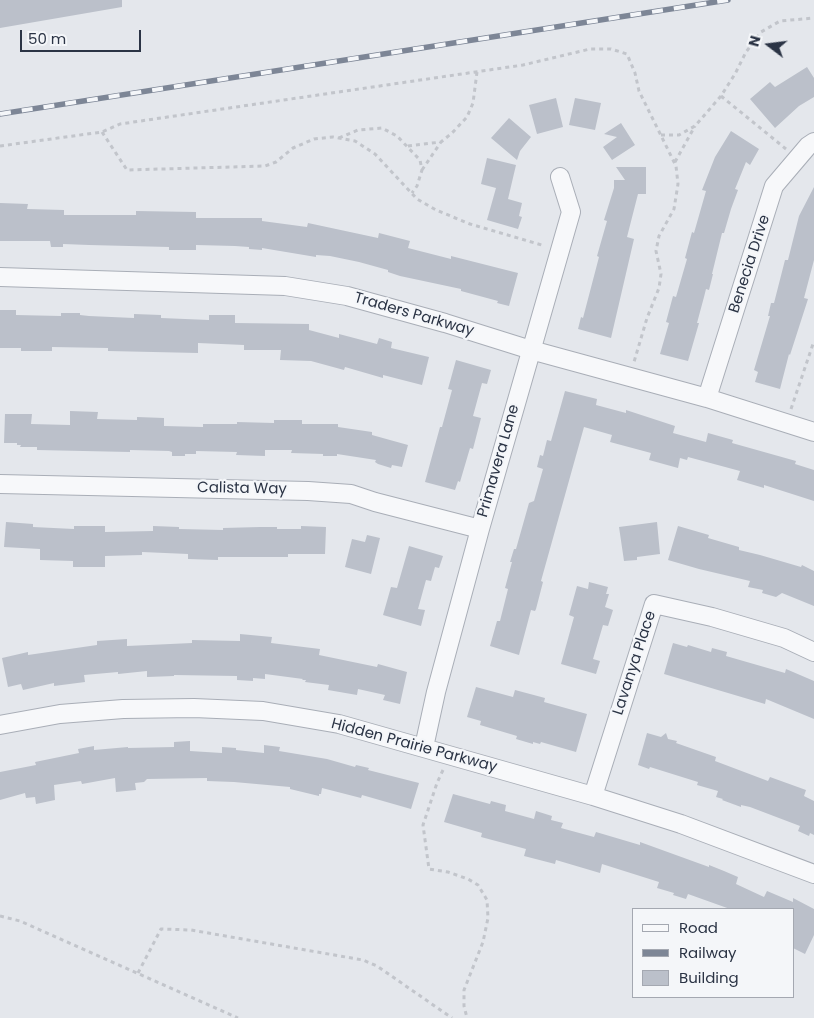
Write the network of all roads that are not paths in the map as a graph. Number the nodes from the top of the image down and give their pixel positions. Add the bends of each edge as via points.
1 (814, 142) edge
2 (560, 177) dead end
3 (0, 277) edge
4 (531, 350) junction
5 (707, 398) junction
6 (814, 432) edge
7 (0, 484) edge
8 (480, 529) junction
9 (814, 652) edge
10 (0, 725) edge
11 (424, 747) junction
12 (593, 796) junction
13 (814, 874) edge

1 - 5 street, Benecia Drive via 774,186
2 - 4 street, Primavera Lane via 572,212
3 - 4 street, Traders Parkway via 285,286 347,296
4 - 5 street, Traders Parkway
4 - 8 street, Primavera Lane
5 - 6 street, Traders Parkway
7 - 8 street, Calista Way via 351,494
8 - 11 street, Primavera Lane
9 - 12 street, Lavanya Place via 784,638 654,604
10 - 11 street, Hidden Prairie Parkway via 60,714 123,708 263,711 339,724
11 - 12 street, Hidden Prairie Parkway
12 - 13 street, Hidden Prairie Parkway via 681,824

